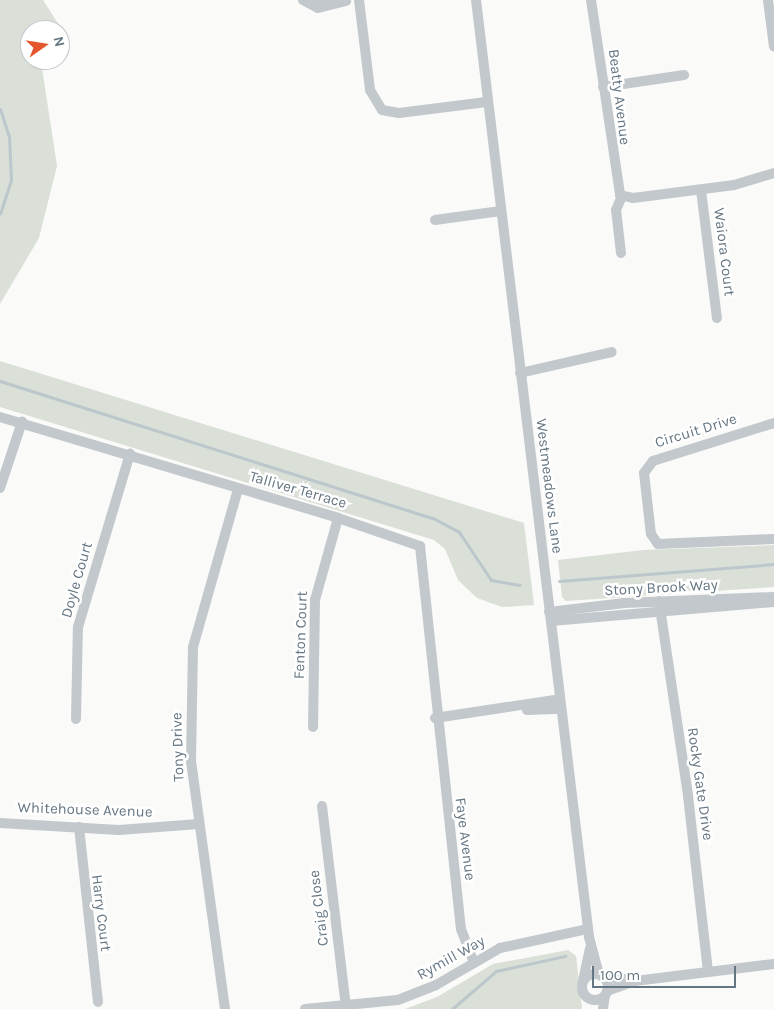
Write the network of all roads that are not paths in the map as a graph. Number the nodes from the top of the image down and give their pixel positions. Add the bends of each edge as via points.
1 (328, 0) edge
2 (344, 0) edge
3 (354, 0) edge
4 (359, 0) edge
5 (468, 0) edge
6 (476, 0) edge
7 (591, 0) edge
8 (768, 0) edge
9 (310, 2) edge
10 (476, 30) junction
11 (774, 47) edge
12 (684, 75) dead end
13 (603, 86) junction
14 (486, 102) junction
15 (774, 173) edge
16 (700, 190) junction
17 (622, 196) junction
18 (500, 211) junction
19 (435, 220) dead end
20 (622, 253) dead end
21 (717, 318) dead end
22 (612, 352) dead end
23 (520, 373) junction
24 (0, 417) edge
25 (22, 422) junction
26 (774, 423) edge
27 (130, 454) junction
28 (0, 488) edge
29 (238, 489) junction
30 (338, 518) junction
31 (774, 539) edge
32 (774, 597) edge
33 (774, 602) edge
34 (660, 605) junction
35 (550, 616) junction
36 (560, 704) junction
37 (435, 718) junction
38 (76, 719) dead end
39 (313, 727) dead end
40 (322, 806) dead end
41 (0, 823) edge
42 (199, 824) junction
43 (79, 827) junction
44 (589, 937) junction
45 (473, 960) junction
46 (774, 964) edge
47 (708, 972) junction
48 (601, 976) junction
49 (635, 981) junction
50 (582, 985) junction
51 (606, 993) junction
52 (587, 997) junction
53 (98, 1002) dead end
54 (346, 1006) junction
55 (225, 1009) edge
56 (305, 1009) edge
57 (591, 1009) edge
58 (603, 1009) edge

1 - 9 street
2 - 3 street
2 - 9 street via 327,8
4 - 14 street via 370,90 382,110 399,113
5 - 10 street, Westmeadows Lane
6 - 10 street, Westmeadows Lane
7 - 13 street, Beatty Avenue
8 - 11 street
10 - 14 street, Westmeadows Lane
12 - 13 street
13 - 17 street, Beatty Avenue via 615,184
14 - 18 street, Westmeadows Lane
15 - 16 street
16 - 17 street
16 - 21 street, Waiora Court
17 - 20 street via 616,210
18 - 19 street
18 - 23 street, Westmeadows Lane
22 - 23 street
23 - 35 street, Westmeadows Lane
24 - 25 street, Talliver Terrace
25 - 27 street, Talliver Terrace
25 - 28 street
26 - 31 street, Circuit Drive via 654,460 644,478 651,534 658,544
27 - 29 street, Talliver Terrace
27 - 38 street, Doyle Court via 78,627
29 - 30 street, Talliver Terrace
29 - 42 street, Tony Drive via 193,647 191,761
30 - 37 street, Talliver Terrace via 420,546
30 - 39 street, Fenton Court via 315,600
32 - 34 street, Stony Brook Way
33 - 34 street, Stony Brook Way
34 - 35 street, Stony Brook Way
34 - 47 street, Rocky Gate Drive
35 - 36 street, Westmeadows Lane
36 - 37 street
36 - 44 street, Westmeadows Lane
37 - 45 street, Faye Avenue via 461,929
40 - 54 street, Craig Close
41 - 43 street, Whitehouse Avenue
42 - 43 street, Whitehouse Avenue via 127,830
42 - 55 street, Tony Drive
43 - 53 street, Harry Court
44 - 45 street, Rymill Way via 553,937 514,944
44 - 48 street, Westmeadows Lane
44 - 50 street, Westmeadows Lane
45 - 54 street, Rymill Way via 415,995
46 - 47 street
47 - 49 street
48 - 49 street
48 - 50 street via 587,976
48 - 51 street
49 - 51 street
50 - 52 street
51 - 52 street via 597,1000
51 - 58 street
52 - 57 street
54 - 56 street, Rymill Way

